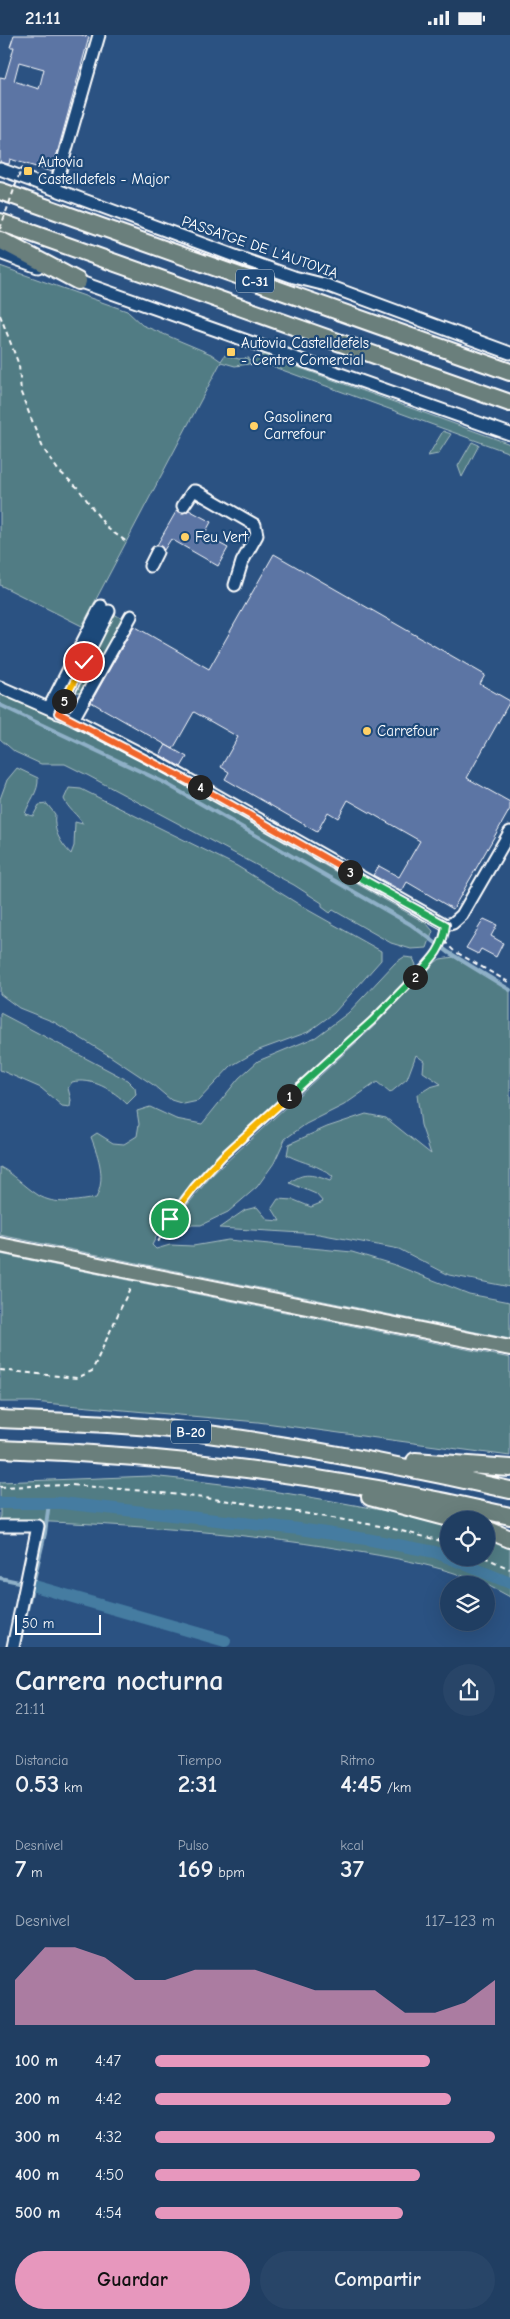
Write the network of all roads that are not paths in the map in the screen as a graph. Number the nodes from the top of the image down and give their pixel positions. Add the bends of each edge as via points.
1 (99, 35) edge
2 (0, 169) edge
3 (55, 187) junction
4 (0, 191) edge
5 (0, 222) edge
6 (0, 240) edge
7 (0, 253) edge
8 (78, 281) junction
9 (510, 353) edge
10 (510, 373) edge
11 (510, 403) edge
12 (510, 434) edge
13 (183, 506) dead end
14 (157, 552) dead end
15 (150, 566) dead end
16 (235, 585) dead end
17 (105, 608) dead end
18 (131, 616) dead end
19 (0, 687) edge
20 (54, 710) junction
21 (73, 719) junction
22 (510, 832) edge
23 (0, 1245) edge
24 (510, 1348) edge
25 (0, 1419) edge
26 (0, 1449) edge
27 (380, 1462) junction
28 (510, 1468) edge
29 (276, 1471) junction
30 (510, 1490) edge
31 (440, 1515) edge
32 (510, 1517) edge
33 (0, 1526) edge
34 (495, 1533) edge
35 (510, 1539) edge
36 (13, 1647) edge

1 - 3 street
2 - 3 street, PASSATGE DE L'AUTOVIA
3 - 9 street, PASSATGE DE L'AUTOVIA via 243,259 326,285
4 - 10 highway, C-31
5 - 11 highway, C-31
6 - 8 highway
7 - 8 street
8 - 12 street
13 - 16 street via 196,491 255,525 257,535 242,562
14 - 15 street
17 - 20 street
18 - 21 street
19 - 20 street
20 - 21 street
21 - 22 street via 161,764 446,925 462,915
23 - 24 main road
25 - 27 highway, B-20 via 207,1433
26 - 29 highway, B-20 via 93,1452
27 - 28 highway via 450,1462
27 - 30 highway, B-20
29 - 31 highway
29 - 32 highway, B-20 via 423,1496
33 - 36 street via 38,1526
34 - 35 highway

